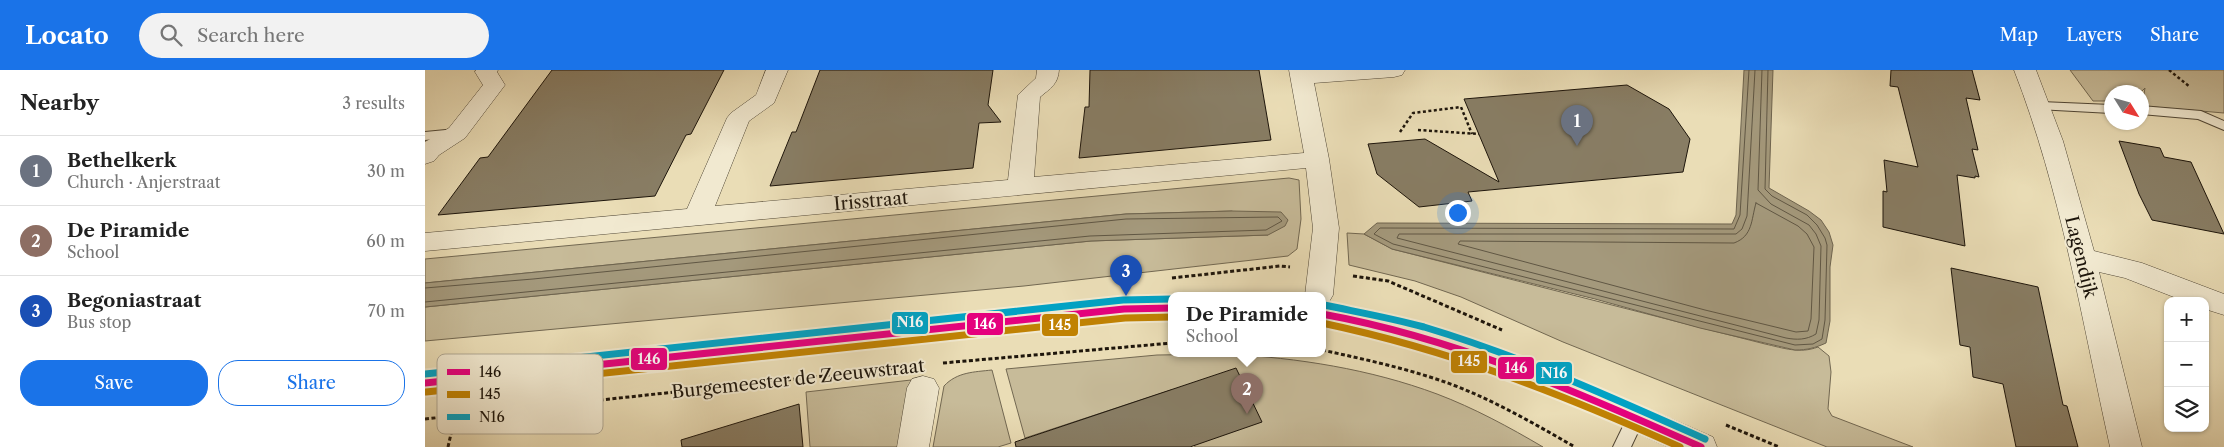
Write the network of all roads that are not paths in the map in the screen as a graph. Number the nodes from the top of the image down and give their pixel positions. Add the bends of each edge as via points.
1 (487, 70) edge
2 (777, 70) edge
3 (1048, 70) edge
4 (1394, 70) edge
5 (2025, 70) edge
6 (1301, 74) edge
7 (2041, 106) junction
8 (2104, 109) edge
9 (2149, 111) edge
10 (2224, 126) edge
11 (457, 133) junction
12 (425, 136) edge
13 (425, 156) edge
14 (1317, 159) junction
15 (1020, 187) junction
16 (697, 217) junction
17 (425, 242) edge
18 (2082, 258) junction
19 (1319, 292) edge
20 (2224, 305) edge
21 (1168, 308) edge
22 (1326, 315) edge
23 (603, 364) edge
24 (922, 373) road end
25 (1636, 417) junction
26 (913, 447) edge
27 (1622, 447) edge
28 (1701, 447) edge
29 (2127, 447) edge

1 - 11 street via 485,72 494,85
2 - 16 street via 766,98 739,118
3 - 15 street via 1047,80 1029,95
4 - 6 street
5 - 7 street, Lagendijk
6 - 14 street
7 - 8 lane
7 - 18 street, Lagendijk
9 - 10 lane via 2201,115
11 - 12 lane
11 - 13 street
14 - 15 street, Irisstraat
14 - 19 street via 1326,228
15 - 16 street, Irisstraat
16 - 17 street, Irisstraat
18 - 20 street via 2132,270
18 - 29 street, Lagendijk
21 - 23 street, Burgemeester de Zeeuwstraat via 1123,309
22 - 25 street via 1369,321 1450,343
24 - 26 street
25 - 27 lane
25 - 28 street

